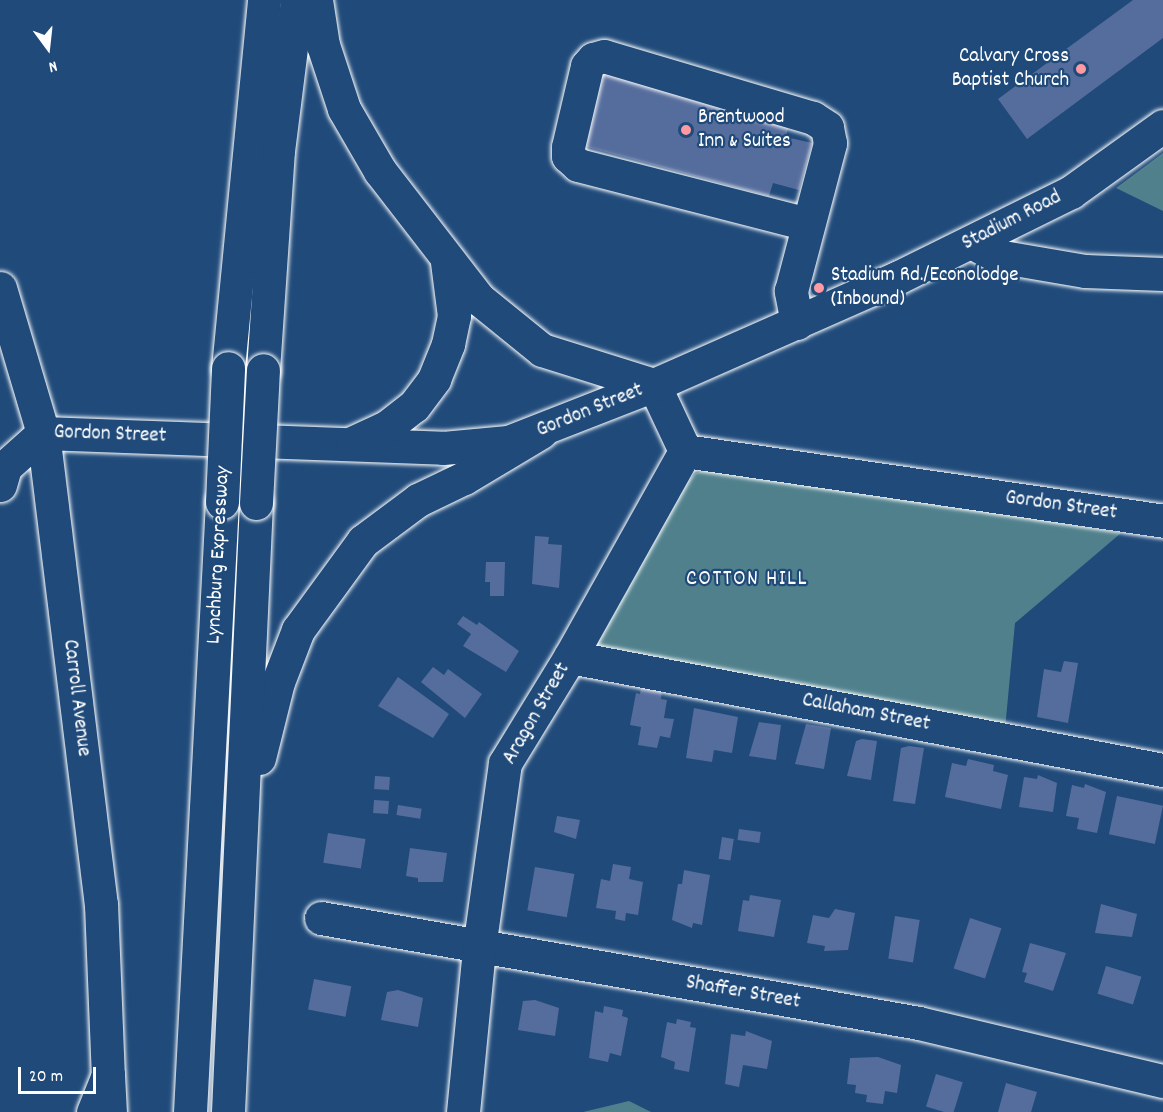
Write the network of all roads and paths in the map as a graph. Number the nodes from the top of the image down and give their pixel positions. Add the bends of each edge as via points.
1 (264, 0) edge
2 (297, 0) edge
3 (316, 0) edge
4 (1163, 126) edge
5 (808, 224) junction
6 (970, 242) junction
7 (447, 262) junction
8 (1163, 274) edge
9 (0, 288) edge
10 (797, 323) junction
11 (654, 385) junction
12 (541, 432) junction
13 (43, 433) junction
14 (352, 443) junction
15 (685, 451) junction
16 (0, 485) edge
17 (1163, 521) edge
18 (570, 657) junction
19 (1163, 770) edge
20 (242, 820) junction
21 (321, 918) dead end
22 (479, 948) junction
23 (108, 1075) junction
24 (1163, 1081) edge
25 (93, 1112) edge
26 (110, 1112) edge
27 (190, 1112) edge
28 (228, 1112) edge
29 (463, 1112) edge

1 - 27 main road, Lynchburg Expressway, bridge via 228,368
2 - 20 main road, Lynchburg Expressway, bridge via 277,162 263,370
3 - 7 main road via 323,45 344,109 380,171
4 - 6 main road, Stadium Road via 1071,192
5 - 5 main road via 830,143 827,127 813,118 604,56 587,66 568,147 568,156 578,165
5 - 10 main road via 792,291
6 - 8 main road via 997,256 1085,272
6 - 10 main road, Stadium Road
7 - 11 main road via 508,326 542,350
7 - 14 main road via 454,316 434,379 414,406 388,426
9 - 13 main road, Carroll Avenue
10 - 11 main road, Stadium Road
11 - 12 main road, Gordon Street
11 - 15 main road, Gordon Street
12 - 14 main road, Gordon Street via 484,447
12 - 20 main road via 464,478 418,500 363,541 330,582 298,630 278,682
13 - 14 main road, Gordon Street
13 - 16 main road via 5,467
13 - 23 main road, Carroll Avenue via 101,904
15 - 17 main road, Gordon Street
15 - 18 main road, Aragon Street
18 - 19 main road, Callaham Street
18 - 22 main road, Aragon Street via 505,763
20 - 28 main road, Lynchburg Expressway
21 - 22 main road, Shaffer Street
22 - 24 main road, Shaffer Street via 919,1023
22 - 29 main road, Aragon Street
23 - 25 main road, Carroll Avenue
23 - 26 main road

